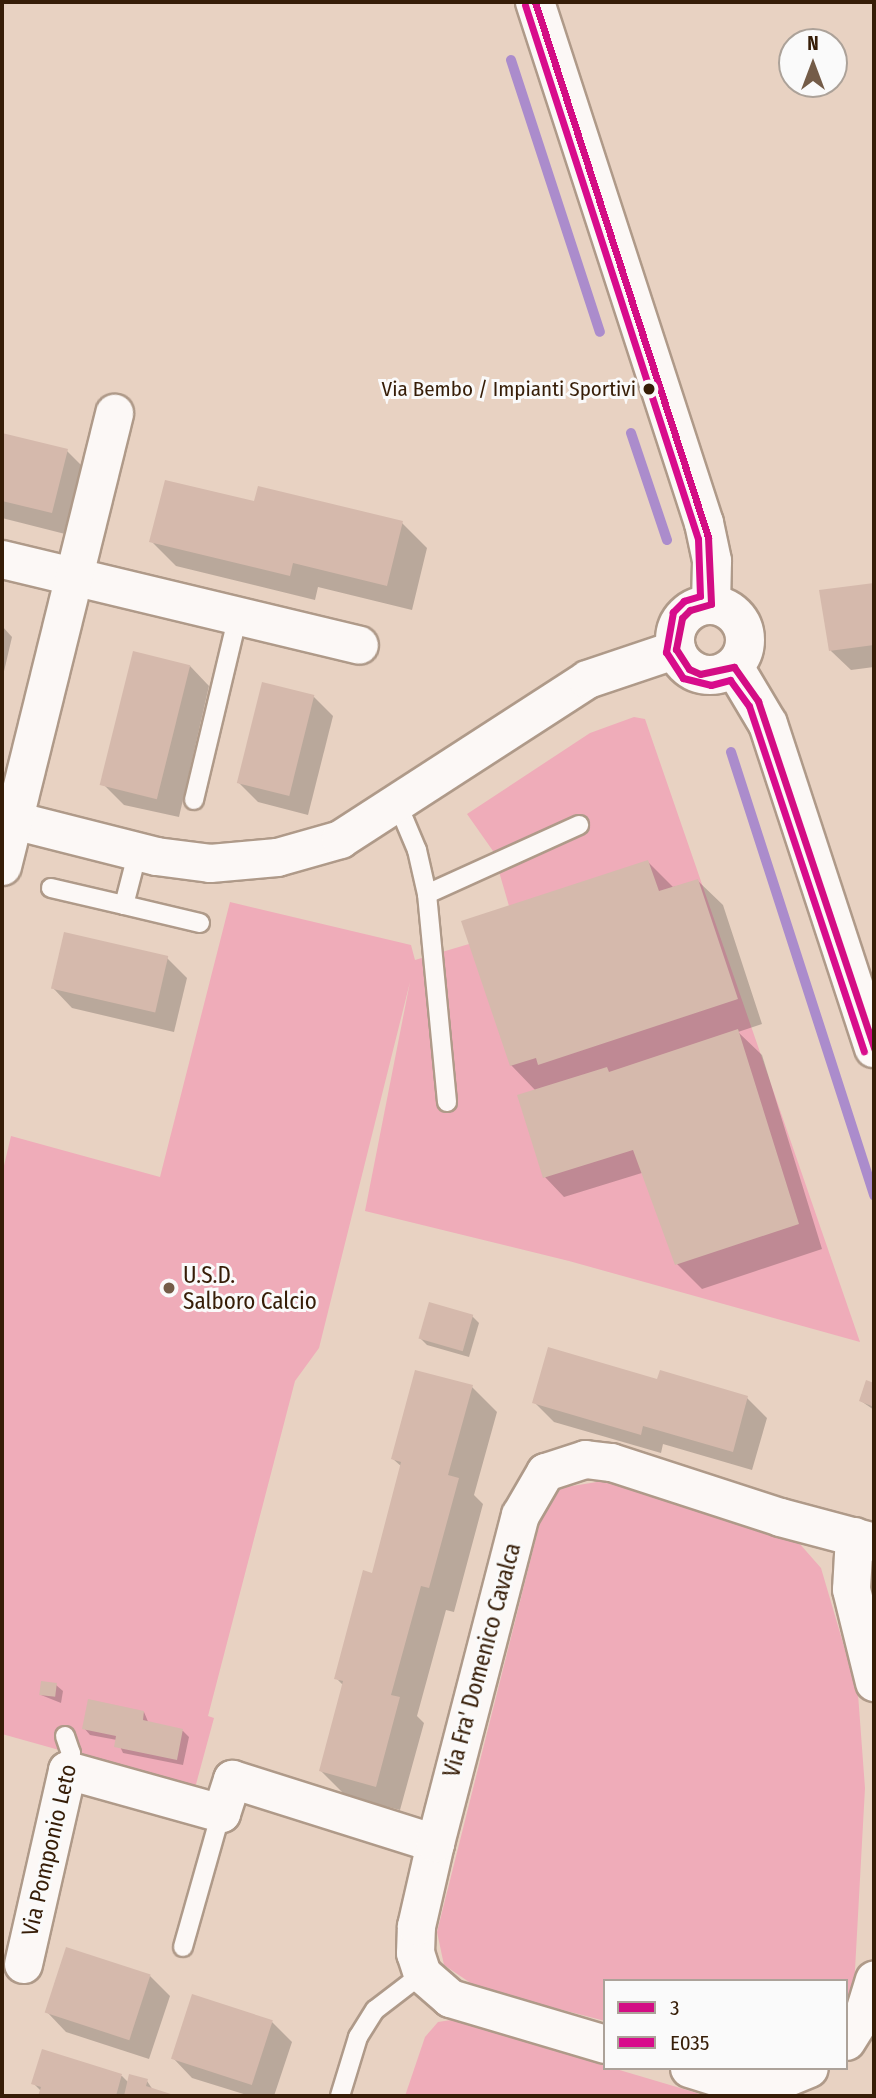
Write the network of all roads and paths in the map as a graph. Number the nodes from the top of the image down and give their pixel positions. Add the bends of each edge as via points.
1 (535, 2) edge
2 (114, 413) dead end
3 (2, 559) edge
4 (73, 576) junction
5 (711, 604) junction
6 (238, 616) junction
7 (359, 645) dead end
8 (676, 649) junction
9 (734, 667) junction
10 (194, 800) dead end
11 (398, 805) junction
12 (8, 818) edge
13 (579, 825) dead end
14 (138, 851) junction
15 (2, 866) edge
16 (51, 888) dead end
17 (427, 894) junction
18 (124, 905) junction
19 (200, 923) dead end
20 (874, 1048) edge
21 (447, 1102) dead end
22 (864, 1539) edge
23 (874, 1682) edge
24 (221, 1813) junction
25 (435, 1843) junction
26 (183, 1947) dead end
27 (23, 1964) dead end
28 (422, 1974) junction
29 (874, 1979) edge
30 (848, 2038) edge
31 (603, 2043) edge
32 (693, 2070) edge
33 (804, 2070) edge
34 (738, 2090) edge
35 (340, 2096) edge

1 - 5 main road via 704,523 712,561
2 - 4 street
3 - 4 street
4 - 6 street
4 - 12 street
5 - 8 main road via 690,610 682,618
5 - 9 main road via 734,612 746,633 742,657
6 - 7 street
6 - 10 lane
8 - 9 main road via 689,669 700,674 712,676
8 - 11 street via 587,679
9 - 20 main road via 768,724
11 - 14 street via 340,839 277,857 210,863
11 - 17 lane
12 - 14 street
12 - 15 street
13 - 17 lane
14 - 18 lane
16 - 18 lane
17 - 21 lane
18 - 19 lane
22 - 23 street, Via Fra' Domenico Cavalca via 851,1589
22 - 25 street, Via Fra' Domenico Cavalca via 611,1461 585,1459 545,1472 520,1515
24 - 25 street via 232,1779
24 - 26 lane
24 - 27 street, Via Pomponio Leto via 66,1753
25 - 28 street, Via Fra' Domenico Cavalca via 416,1926 415,1953
28 - 31 street via 450,1998
28 - 35 lane via 375,2010 358,2037
29 - 30 street via 864,2012
32 - 34 street
33 - 34 street via 768,2085

